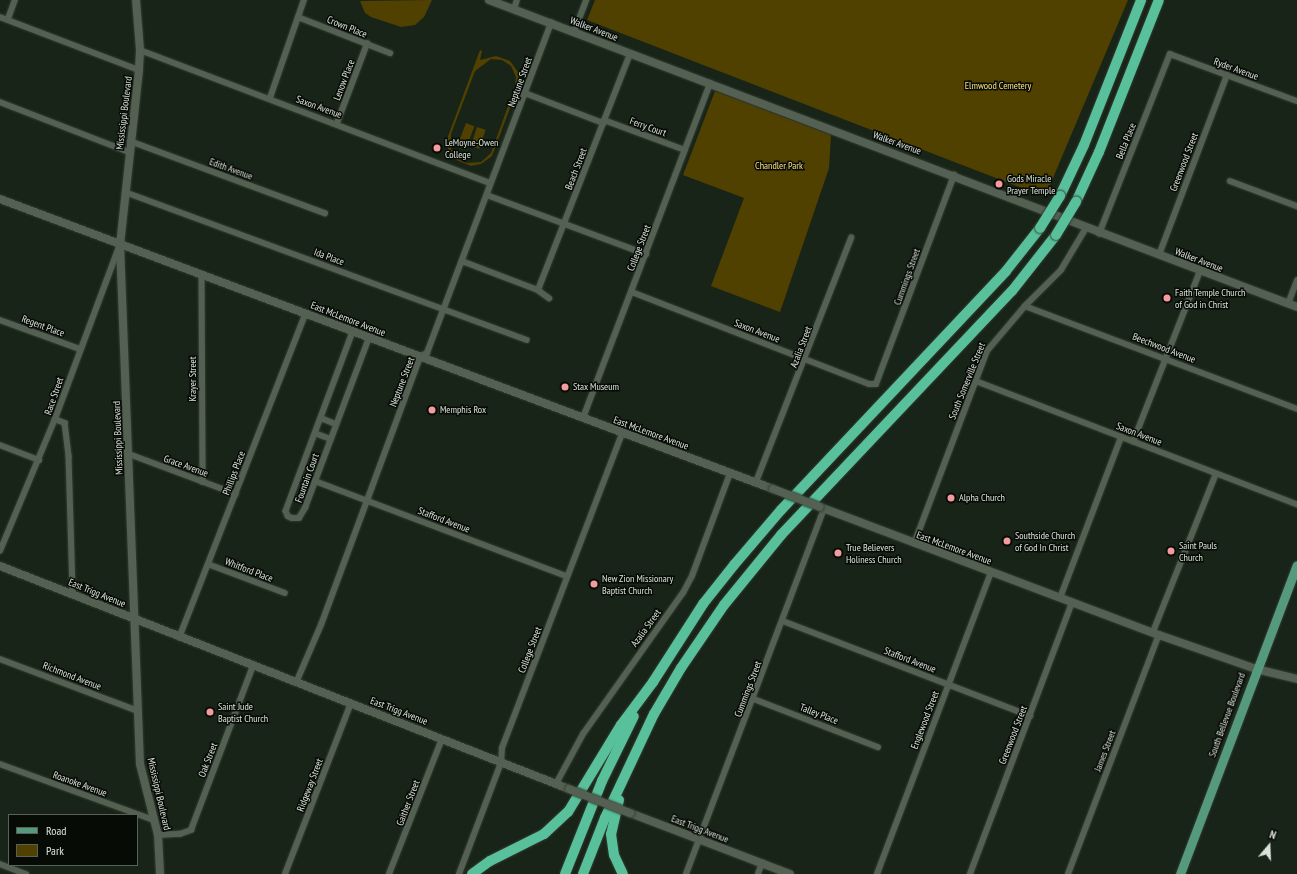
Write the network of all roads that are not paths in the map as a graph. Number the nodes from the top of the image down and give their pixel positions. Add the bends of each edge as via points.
1 (15, 0) edge
2 (136, 0) edge
3 (304, 0) edge
4 (489, 0) edge
5 (517, 0) edge
6 (586, 0) edge
7 (1141, 0) edge
8 (1159, 0) edge
9 (514, 9) junction
10 (0, 17) edge
11 (298, 17) junction
12 (8, 20) junction
13 (551, 23) junction
14 (574, 32) junction
15 (367, 44) junction
16 (140, 50) junction
17 (390, 53) dead end
18 (630, 54) junction
19 (1170, 54) joint
20 (139, 70) junction
21 (1227, 75) junction
22 (710, 83) junction
23 (525, 94) junction
24 (270, 98) junction
25 (1297, 101) edge
26 (0, 102) edge
27 (604, 122) junction
28 (337, 123) junction
29 (130, 141) junction
30 (685, 150) junction
31 (129, 152) junction
32 (954, 175) junction
33 (1230, 181) dead end
34 (492, 183) junction
35 (125, 192) junction
36 (487, 195) junction
37 (0, 199) edge
38 (1297, 206) edge
39 (324, 213) dead end
40 (564, 224) junction
41 (1086, 228) junction
42 (1099, 234) junction
43 (850, 238) dead end
44 (120, 244) junction
45 (646, 254) junction
46 (1159, 255) junction
47 (462, 261) junction
48 (1200, 271) junction
49 (202, 275) junction
50 (1297, 281) edge
51 (538, 290) junction
52 (632, 292) junction
53 (549, 298) dead end
54 (1288, 304) junction
55 (1025, 306) junction
56 (1297, 307) edge
57 (443, 308) junction
58 (305, 314) junction
59 (0, 320) edge
60 (353, 332) junction
61 (369, 338) junction
62 (526, 340) dead end
63 (80, 349) junction
64 (420, 357) junction
65 (806, 359) junction
66 (1166, 359) junction
67 (976, 381) junction
68 (876, 384) joint
69 (1297, 409) edge
70 (321, 418) junction
71 (583, 418) junction
72 (55, 419) junction
73 (336, 424) junction
74 (315, 433) junction
75 (622, 433) junction
76 (1121, 437) junction
77 (330, 439) junction
78 (1133, 442) junction
79 (0, 445) edge
80 (129, 454) junction
81 (39, 460) junction
82 (730, 473) junction
83 (1216, 474) junction
84 (315, 481) junction
85 (203, 482) junction
86 (756, 482) junction
87 (236, 494) junction
88 (367, 500) junction
89 (1297, 504) edge
90 (822, 508) junction
91 (914, 544) junction
92 (0, 551) edge
93 (208, 564) junction
94 (1297, 565) edge
95 (0, 566) edge
96 (991, 572) junction
97 (567, 576) junction
98 (284, 593) dead end
99 (73, 594) junction
100 (1060, 598) junction
101 (1072, 603) junction
102 (133, 619) junction
103 (783, 621) junction
104 (1156, 633) junction
105 (179, 638) junction
106 (0, 659) edge
107 (253, 666) junction
108 (1256, 669) junction
109 (1297, 679) edge
110 (296, 682) junction
111 (948, 685) junction
112 (650, 686) junction
113 (754, 699) junction
114 (351, 703) junction
115 (138, 711) junction
116 (1030, 716) junction
117 (442, 739) junction
118 (878, 747) dead end
119 (0, 764) edge
120 (501, 764) junction
121 (624, 775) junction
122 (556, 784) junction
123 (138, 814) edge
124 (138, 814) edge
125 (154, 820) junction
126 (158, 835) junction
127 (700, 840) junction
128 (762, 863) junction
129 (0, 864) edge
130 (26, 874) edge
131 (160, 874) edge
132 (285, 874) edge
133 (389, 874) edge
134 (459, 874) edge
135 (472, 874) edge
136 (565, 874) edge
137 (583, 874) edge
138 (623, 874) edge
139 (686, 874) edge
140 (758, 874) edge
141 (790, 874) edge
142 (876, 874) edge
143 (970, 874) edge
144 (1068, 874) edge
145 (1180, 874) edge

1 - 12 street
2 - 16 main road, Mississippi Boulevard
3 - 11 street
4 - 9 main road, Walker Avenue
5 - 9 street
6 - 14 street
7 - 112 highway, bridge via 1084,145 1060,196 1040,228 994,284 756,538 703,604
8 - 121 highway, bridge via 1099,152 1076,202 1056,235 1012,291 820,493 747,574 681,668 654,714
9 - 13 main road, Walker Avenue
10 - 12 street
11 - 15 street, Crown Place
11 - 24 street
12 - 20 street
13 - 14 main road, Walker Avenue
13 - 23 street, Neptune Street
14 - 18 main road, Walker Avenue
15 - 17 street, Crown Place
15 - 28 street, Lenow Place
16 - 20 main road, Mississippi Boulevard
16 - 24 street, Saxon Avenue
18 - 22 main road, Walker Avenue
18 - 27 street, Beach Street
19 - 21 street, Ryder Avenue
19 - 42 street, Bella Place
20 - 29 main road, Mississippi Boulevard
21 - 25 street, Ryder Avenue
21 - 46 street, Greenwood Street
22 - 30 street, College Street
22 - 32 main road, Walker Avenue
23 - 27 street, Ferry Court
23 - 34 street, Neptune Street
24 - 28 street, Saxon Avenue
26 - 31 street
27 - 30 street, Ferry Court
27 - 40 street, Beach Street
28 - 34 street, Saxon Avenue
29 - 31 main road, Mississippi Boulevard
29 - 39 street, Edith Avenue
30 - 45 street, College Street
31 - 35 main road, Mississippi Boulevard
32 - 41 main road, Walker Avenue
32 - 68 street, Cummings Street
33 - 38 street
34 - 36 street, Neptune Street
35 - 44 main road, Mississippi Boulevard
35 - 57 street, Ida Place
36 - 40 street
36 - 47 street, Neptune Street
37 - 44 main road, East McLemore Avenue
40 - 45 street
40 - 51 street, Beach Street
41 - 42 main road, Walker Avenue
41 - 55 street, South Somerville Street via 1061,270
42 - 46 main road, Walker Avenue
43 - 65 street, Azalia Street
44 - 49 main road, East McLemore Avenue
44 - 63 street, Race Street
44 - 80 main road, Mississippi Boulevard
45 - 52 street, College Street
46 - 48 main road, Walker Avenue
47 - 51 street
47 - 57 street, Neptune Street
48 - 54 main road, Walker Avenue
48 - 66 street
49 - 58 main road, East McLemore Avenue
49 - 85 street, Krayer Street
50 - 54 street
51 - 53 street
52 - 65 street, Saxon Avenue
52 - 71 street, College Street
54 - 56 main road, Walker Avenue
55 - 66 street, Beechwood Avenue
55 - 67 street, South Somerville Street via 987,351
57 - 62 street, Ida Place
57 - 64 street, Neptune Street via 426,354
58 - 60 main road, East McLemore Avenue
58 - 87 street, Phillips Place
59 - 63 street, Regent Place
60 - 61 main road, East McLemore Avenue
60 - 70 street, Fountain Court
61 - 64 main road, East McLemore Avenue
61 - 73 street, Fountain Court
63 - 72 street, Race Street
64 - 71 main road, East McLemore Avenue
64 - 88 street, Neptune Street
65 - 68 street, Saxon Avenue via 869,384
65 - 86 street, Azalia Street
66 - 69 street, Beechwood Avenue
66 - 78 street
67 - 76 street, Saxon Avenue
67 - 91 street, South Somerville Street
70 - 73 street
70 - 74 street, Fountain Court
71 - 75 main road, East McLemore Avenue
72 - 81 street, Race Street
72 - 99 street via 65,423 67,440
73 - 77 street, Fountain Court
74 - 77 street
74 - 84 street, Fountain Court via 286,511 288,516 299,518 302,515
75 - 82 main road, East McLemore Avenue
75 - 97 street, College Street
76 - 78 street, Saxon Avenue
76 - 100 street
77 - 84 street, Fountain Court
78 - 83 street, Saxon Avenue
79 - 81 street
80 - 85 street, Grace Avenue
80 - 102 main road, Mississippi Boulevard
81 - 92 street, Race Street
82 - 86 main road, East McLemore Avenue
82 - 122 street, Azalia Street via 692,576 683,593 583,734
83 - 89 street, Saxon Avenue
83 - 104 street, James Street
84 - 88 street, Stafford Avenue
85 - 87 street, Grace Avenue
86 - 90 main road, East McLemore Avenue, bridge
87 - 93 street, Phillips Place
88 - 97 street, Stafford Avenue
88 - 110 street, Neptune Street via 321,625
90 - 91 main road, East McLemore Avenue
90 - 103 street, Cummings Street
91 - 96 main road, East McLemore Avenue
93 - 98 street, Whitford Place
93 - 105 street, Phillips Place
94 - 108 main road, South Bellevue Boulevard
95 - 99 main road, East Trigg Avenue
96 - 100 main road, East McLemore Avenue
96 - 111 street, Englewood Street
97 - 120 street, College Street via 502,748
99 - 102 main road, East Trigg Avenue
100 - 101 main road, East McLemore Avenue
101 - 104 main road, East McLemore Avenue
101 - 116 street, Greenwood Street
102 - 105 main road, East Trigg Avenue
102 - 115 main road, Mississippi Boulevard
103 - 111 street, Stafford Avenue
103 - 113 street, Cummings Street
104 - 108 main road, East McLemore Avenue
104 - 144 street, James Street
105 - 107 main road, East Trigg Avenue
106 - 115 street, Richmond Avenue
107 - 110 main road, East Trigg Avenue
107 - 126 street, Oak Street via 191,830 180,834
108 - 109 main road, East McLemore Avenue
108 - 145 main road, South Bellevue Boulevard
110 - 114 main road, East Trigg Avenue
111 - 116 street, Stafford Avenue
111 - 142 street, Englewood Street
112 - 135 highway via 621,725 574,805 562,818 544,834 490,861
112 - 136 highway via 608,769
113 - 118 street, Talley Place
113 - 127 street, Cummings Street
114 - 117 main road, East Trigg Avenue
114 - 132 street, Ridgeway Street
115 - 125 main road, Mississippi Boulevard via 140,764
116 - 143 street, Greenwood Street
117 - 120 main road, East Trigg Avenue
117 - 133 street, Gaither Street
119 - 123 street, Roanoke Avenue
120 - 122 main road, East Trigg Avenue
120 - 134 street, College Street
121 - 137 highway
121 - 138 highway via 611,834 614,855
122 - 127 main road, East Trigg Avenue, bridge
124 - 125 street, Roanoke Avenue
125 - 126 main road, Mississippi Boulevard
126 - 131 main road, Mississippi Boulevard
127 - 128 main road, East Trigg Avenue
127 - 139 street, Cummings Street
128 - 140 street
128 - 141 main road, East Trigg Avenue
129 - 130 street

